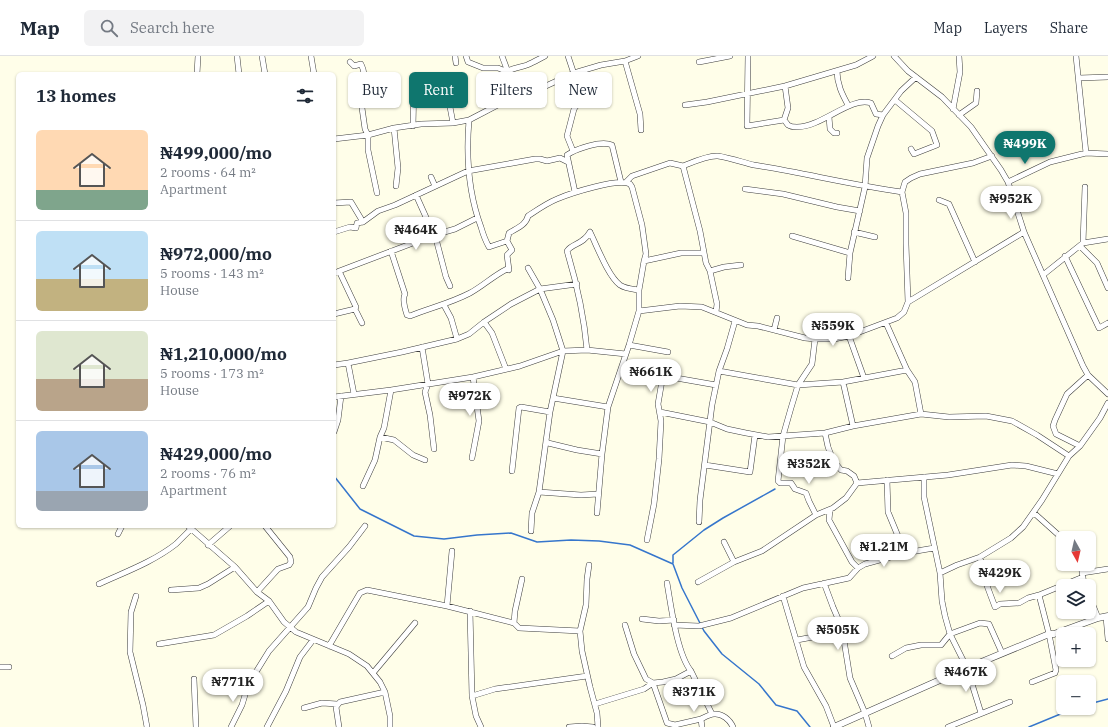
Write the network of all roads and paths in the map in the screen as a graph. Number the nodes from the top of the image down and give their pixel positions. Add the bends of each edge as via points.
1 (198, 56) edge
2 (237, 56) edge
3 (262, 56) edge
4 (311, 56) edge
5 (455, 56) edge
6 (466, 56) edge
7 (502, 56) edge
8 (545, 56) edge
9 (568, 56) edge
10 (638, 56) edge
11 (730, 56) edge
12 (748, 56) edge
13 (873, 56) edge
14 (894, 56) edge
15 (959, 56) edge
16 (1076, 56) edge
17 (625, 60) junction
18 (350, 62) dead end
19 (699, 62) dead end
20 (456, 63) dead end
21 (837, 71) junction
22 (197, 72) edge
23 (239, 72) edge
24 (265, 72) edge
25 (314, 72) edge
26 (508, 72) junction
27 (574, 72) edge
28 (577, 72) edge
29 (916, 77) junction
30 (1108, 77) edge
31 (1079, 78) junction
32 (785, 86) junction
33 (977, 91) dead end
34 (748, 93) junction
35 (895, 100) junction
36 (685, 105) dead end
37 (848, 105) junction
38 (413, 108) edge
39 (450, 108) edge
40 (491, 108) edge
41 (575, 108) edge
42 (953, 109) junction
43 (883, 115) junction
44 (959, 115) junction
45 (829, 117) junction
46 (469, 120) junction
47 (784, 120) junction
48 (453, 123) junction
49 (413, 126) junction
50 (394, 128) junction
51 (641, 130) dead end
52 (837, 133) dead end
53 (368, 135) junction
54 (336, 139) edge
55 (911, 149) dead end
56 (573, 151) junction
57 (1086, 153) junction
58 (1108, 154) edge
59 (992, 156) junction
60 (568, 162) junction
61 (683, 166) junction
62 (468, 171) junction
63 (432, 177) dead end
64 (623, 182) junction
65 (1008, 182) junction
66 (396, 186) dead end
67 (435, 186) junction
68 (865, 187) junction
69 (1085, 187) dead end
70 (745, 189) dead end
71 (575, 192) junction
72 (902, 192) junction
73 (377, 193) dead end
74 (416, 195) junction
75 (939, 200) dead end
76 (336, 203) edge
77 (860, 211) junction
78 (477, 218) junction
79 (364, 222) junction
80 (336, 231) edge
81 (854, 232) junction
82 (1024, 232) junction
83 (435, 235) junction
84 (792, 236) dead end
85 (875, 237) dead end
86 (1108, 239) edge
87 (507, 241) junction
88 (1082, 244) junction
89 (391, 251) junction
90 (704, 253) junction
91 (850, 253) junction
92 (1065, 256) junction
93 (644, 260) junction
94 (975, 262) junction
95 (741, 265) dead end
96 (528, 268) dead end
97 (710, 271) junction
98 (337, 272) edge
99 (1043, 275) junction
100 (848, 278) dead end
101 (577, 284) junction
102 (450, 286) dead end
103 (1108, 288) edge
104 (540, 289) junction
105 (639, 290) junction
106 (908, 302) junction
107 (444, 305) junction
108 (355, 309) junction
109 (639, 311) junction
110 (716, 312) junction
111 (336, 314) edge
112 (777, 318) dead end
113 (735, 321) junction
114 (484, 322) junction
115 (886, 322) junction
116 (362, 323) dead end
117 (1108, 323) edge
118 (774, 330) junction
119 (849, 336) junction
120 (457, 339) junction
121 (815, 339) junction
122 (629, 346) junction
123 (422, 348) junction
124 (587, 350) junction
125 (563, 351) junction
126 (668, 352) dead end
127 (626, 354) junction
128 (348, 362) junction
129 (336, 365) edge
130 (622, 366) junction
131 (506, 369) junction
132 (907, 370) junction
133 (719, 371) junction
134 (663, 375) junction
135 (1088, 375) junction
136 (473, 377) junction
137 (864, 378) junction
138 (843, 382) junction
139 (428, 384) junction
140 (716, 385) junction
141 (798, 385) junction
142 (390, 390) junction
143 (354, 394) junction
144 (1108, 394) edge
145 (336, 396) edge
146 (341, 396) junction
147 (553, 398) junction
148 (1108, 403) edge
149 (608, 407) junction
150 (550, 412) junction
151 (660, 412) junction
152 (921, 414) junction
153 (710, 422) junction
154 (336, 426) edge
155 (853, 426) junction
156 (825, 433) junction
157 (755, 435) junction
158 (783, 436) junction
159 (380, 437) junction
160 (546, 441) junction
161 (1080, 446) junction
162 (434, 449) dead end
163 (602, 454) junction
164 (1069, 456) junction
165 (472, 458) dead end
166 (425, 460) dead end
167 (705, 465) junction
168 (512, 471) dead end
169 (1058, 474) junction
170 (924, 477) junction
171 (887, 480) junction
172 (857, 484) junction
173 (363, 486) dead end
174 (539, 492) junction
175 (598, 494) junction
176 (830, 510) junction
177 (597, 513) dead end
178 (1034, 513) junction
179 (816, 515) junction
180 (699, 522) dead end
181 (365, 526) dead end
182 (121, 528) edge
183 (189, 528) edge
184 (191, 528) edge
185 (228, 528) edge
186 (267, 528) edge
187 (531, 531) dead end
188 (1056, 533) edge
189 (118, 534) dead end
190 (647, 540) dead end
191 (724, 542) dead end
192 (208, 545) junction
193 (934, 548) junction
194 (452, 551) dead end
195 (905, 553) junction
196 (980, 557) junction
197 (734, 562) junction
198 (589, 565) dead end
199 (235, 568) junction
200 (858, 568) junction
201 (1108, 569) edge
202 (1083, 571) edge
203 (940, 573) junction
204 (1083, 575) junction
205 (522, 579) dead end
206 (1084, 579) edge
207 (698, 582) dead end
208 (667, 583) dead end
209 (824, 583) junction
210 (99, 584) dead end
211 (171, 590) dead end
212 (257, 592) junction
213 (1039, 595) junction
214 (136, 596) dead end
215 (783, 596) junction
216 (269, 601) junction
217 (447, 606) junction
218 (470, 611) junction
219 (1096, 613) edge
220 (1107, 616) edge
221 (1098, 618) junction
222 (642, 619) dead end
223 (415, 623) dead end
224 (514, 623) junction
225 (674, 623) junction
226 (625, 625) dead end
227 (290, 627) junction
228 (842, 628) junction
229 (580, 631) junction
230 (950, 634) junction
231 (1050, 634) junction
232 (1108, 639) edge
233 (313, 640) junction
234 (797, 640) junction
235 (159, 644) dead end
236 (329, 646) junction
237 (1002, 653) junction
238 (892, 656) dead end
239 (0, 667) edge
240 (9, 667) dead end
241 (967, 668) junction
242 (691, 671) junction
243 (373, 673) junction
244 (587, 676) junction
245 (646, 679) junction
246 (194, 680) dead end
247 (225, 680) dead end
248 (653, 682) junction
249 (1032, 682) dead end
250 (248, 685) junction
251 (644, 689) junction
252 (385, 692) junction
253 (472, 696) junction
254 (1010, 702) dead end
255 (337, 704) junction
256 (595, 704) junction
257 (304, 708) dead end
258 (865, 713) junction
259 (981, 713) junction
260 (712, 714) junction
261 (701, 719) junction
262 (148, 727) edge
263 (196, 727) edge
264 (231, 727) edge
265 (267, 727) edge
266 (339, 727) edge
267 (390, 727) edge
268 (481, 727) edge
269 (569, 727) edge
270 (593, 727) edge
271 (598, 727) edge
272 (702, 727) edge
273 (733, 727) edge
274 (834, 727) edge
275 (869, 727) edge
276 (948, 727) edge

1 - 22 street
2 - 23 street
3 - 24 street
4 - 25 street
5 - 20 street
6 - 26 street via 468,62 482,68 498,68
7 - 26 street
8 - 26 street
9 - 27 street
10 - 17 street
11 - 19 street
12 - 34 street
13 - 21 street
14 - 29 street
15 - 42 street via 960,72
16 - 31 street
17 - 28 street
17 - 51 street via 638,107
18 - 53 street via 354,66 361,64 363,69 366,84 361,101
21 - 32 street
21 - 37 street via 841,93
29 - 35 street
29 - 42 street
30 - 31 street
31 - 57 street
32 - 34 street
32 - 47 street via 788,108
33 - 44 street via 976,103
34 - 36 street
34 - 47 street via 747,126
35 - 43 street
35 - 55 street via 932,131 937,144 914,154
37 - 43 street via 870,102 876,114
37 - 45 street
38 - 49 street
39 - 48 street
40 - 46 street
41 - 56 street via 567,136
42 - 44 street
43 - 68 street via 867,158
44 - 59 street
45 - 47 street via 807,126 792,127
45 - 52 street via 830,129
46 - 48 street
46 - 62 street
48 - 49 street
49 - 50 street
50 - 53 street
50 - 66 street via 398,168
53 - 54 street
53 - 73 street via 368,150
56 - 60 street via 567,155
56 - 64 street via 592,145 612,144
57 - 58 street
57 - 65 street via 1050,162
59 - 65 street
59 - 72 street via 973,163 920,174 905,182
60 - 62 street via 560,158 547,161 535,159
60 - 71 street
61 - 64 street via 670,163 632,176
61 - 68 street via 717,156
61 - 90 street
62 - 67 street
62 - 78 street
63 - 67 street
64 - 71 street
64 - 93 street via 632,186 642,225 646,254
65 - 82 street
67 - 74 street
68 - 72 street
68 - 77 street
69 - 88 street
70 - 77 street via 783,194
71 - 87 street via 556,199 528,216 524,224 509,233
72 - 106 street via 906,213
74 - 79 street via 378,211
74 - 83 street
75 - 94 street via 949,204
76 - 79 street via 351,202
77 - 81 street
78 - 83 street
78 - 87 street via 489,247
79 - 80 street via 357,223 356,228
81 - 85 street
81 - 91 street
82 - 94 street
82 - 99 street
83 - 89 street
83 - 102 street
84 - 91 street
86 - 88 street
87 - 107 street via 512,250 507,255 509,270
88 - 92 street
88 - 103 street via 1097,263
89 - 98 street
89 - 107 street via 405,294 403,297 407,315
90 - 93 street via 681,253
90 - 97 street
91 - 100 street
92 - 99 street
92 - 117 street via 1099,328
93 - 105 street
94 - 106 street
95 - 97 street
96 - 104 street
97 - 110 street via 717,304
98 - 108 street via 356,306
99 - 135 street
101 - 104 street
101 - 105 street via 567,251 587,238 590,232 604,263 619,285
101 - 124 street
104 - 114 street
104 - 125 street
105 - 109 street
106 - 115 street via 901,315
107 - 120 street via 452,318
108 - 111 street
108 - 116 street
109 - 110 street via 680,306
109 - 122 street
110 - 113 street
112 - 118 street
113 - 118 street
113 - 133 street
114 - 120 street via 469,334
114 - 131 street via 492,333
115 - 119 street
115 - 132 street
118 - 121 street
119 - 121 street
119 - 137 street
120 - 123 street
121 - 141 street via 812,364
122 - 126 street
122 - 127 street
123 - 128 street
123 - 139 street
124 - 125 street
124 - 127 street
125 - 131 street
125 - 147 street
127 - 130 street
128 - 129 street
128 - 143 street
130 - 134 street
130 - 149 street
131 - 136 street
132 - 137 street
132 - 152 street via 915,382
133 - 140 street
133 - 141 street
134 - 140 street
134 - 151 street via 658,404
135 - 144 street
135 - 161 street via 1067,394 1053,426 1056,434
136 - 139 street
136 - 165 street via 479,421
137 - 138 street
138 - 141 street
138 - 155 street
139 - 142 street
139 - 162 street via 425,392
140 - 153 street
141 - 158 street
142 - 143 street
142 - 159 street via 384,428
143 - 146 street
145 - 146 street
146 - 154 street
147 - 149 street
147 - 150 street
148 - 161 street
149 - 163 street
150 - 160 street
150 - 168 street via 519,408
151 - 153 street
151 - 190 street via 660,452
152 - 155 street
152 - 164 street via 949,417 986,416 1012,421
153 - 157 street via 727,429
153 - 167 street
155 - 156 street
156 - 158 street
156 - 172 street via 833,460 841,470 854,476
157 - 158 street
157 - 167 street via 750,472
158 - 179 street via 778,481 791,483 795,489 806,493
159 - 166 street via 394,440
159 - 173 street via 375,460
160 - 163 street
160 - 174 street
161 - 164 street
163 - 175 street
164 - 169 street
167 - 180 street
169 - 170 street via 1026,466 1012,466
169 - 178 street
170 - 171 street
170 - 193 street via 924,497
171 - 172 street
171 - 195 street via 888,512
172 - 176 street via 846,498
174 - 175 street
174 - 187 street via 532,513
175 - 177 street
176 - 179 street
176 - 200 street via 829,520 852,562
178 - 188 street
178 - 196 street via 1011,538
179 - 197 street via 762,551
181 - 227 street via 322,577 308,607
182 - 189 street
183 - 210 street via 177,543 160,554
184 - 192 street
185 - 192 street
186 - 212 street via 290,557 291,562 278,569
191 - 197 street
192 - 199 street
193 - 195 street
193 - 203 street
194 - 217 street
195 - 200 street
196 - 203 street
196 - 213 street via 995,607 1000,604 1019,603
197 - 207 street
198 - 229 street via 586,605
199 - 211 street via 199,588
199 - 212 street
200 - 209 street via 849,578
201 - 204 street
202 - 204 street
203 - 230 street via 942,601
204 - 206 street
204 - 213 street
205 - 224 street
208 - 225 street
209 - 215 street
209 - 228 street
212 - 216 street
213 - 231 street
214 - 262 street via 131,612 130,652
215 - 225 street via 731,618 702,625
215 - 234 street
216 - 227 street
216 - 235 street via 214,635
217 - 218 street
217 - 236 street via 367,590 360,593
218 - 224 street
218 - 253 street
219 - 221 street
220 - 221 street
220 - 232 street
221 - 231 street
222 - 225 street
223 - 243 street
224 - 229 street via 519,628
225 - 242 street
226 - 245 street via 634,654
227 - 233 street
227 - 250 street via 269,651
228 - 234 street via 829,634
228 - 258 street via 850,678
229 - 244 street
230 - 237 street via 980,623 989,624
230 - 238 street via 941,645 906,648
230 - 241 street
231 - 237 street
231 - 249 street via 1055,673
233 - 236 street
233 - 265 street via 300,657
234 - 274 street via 804,667 826,706
236 - 243 street via 358,659
237 - 241 street
239 - 240 street
241 - 258 street
241 - 259 street
242 - 248 street via 676,679
242 - 260 street
243 - 252 street
244 - 253 street via 495,689
244 - 256 street
245 - 248 street
245 - 251 street
246 - 263 street
247 - 250 street
248 - 251 street
248 - 261 street via 667,723 675,725
250 - 264 street
251 - 256 street
252 - 255 street
252 - 267 street
253 - 268 street
254 - 259 street
255 - 257 street via 322,703
255 - 266 street
256 - 271 street
258 - 274 street
258 - 275 street
259 - 276 street
260 - 261 street
260 - 273 street via 720,714
261 - 272 street
269 - 270 street

